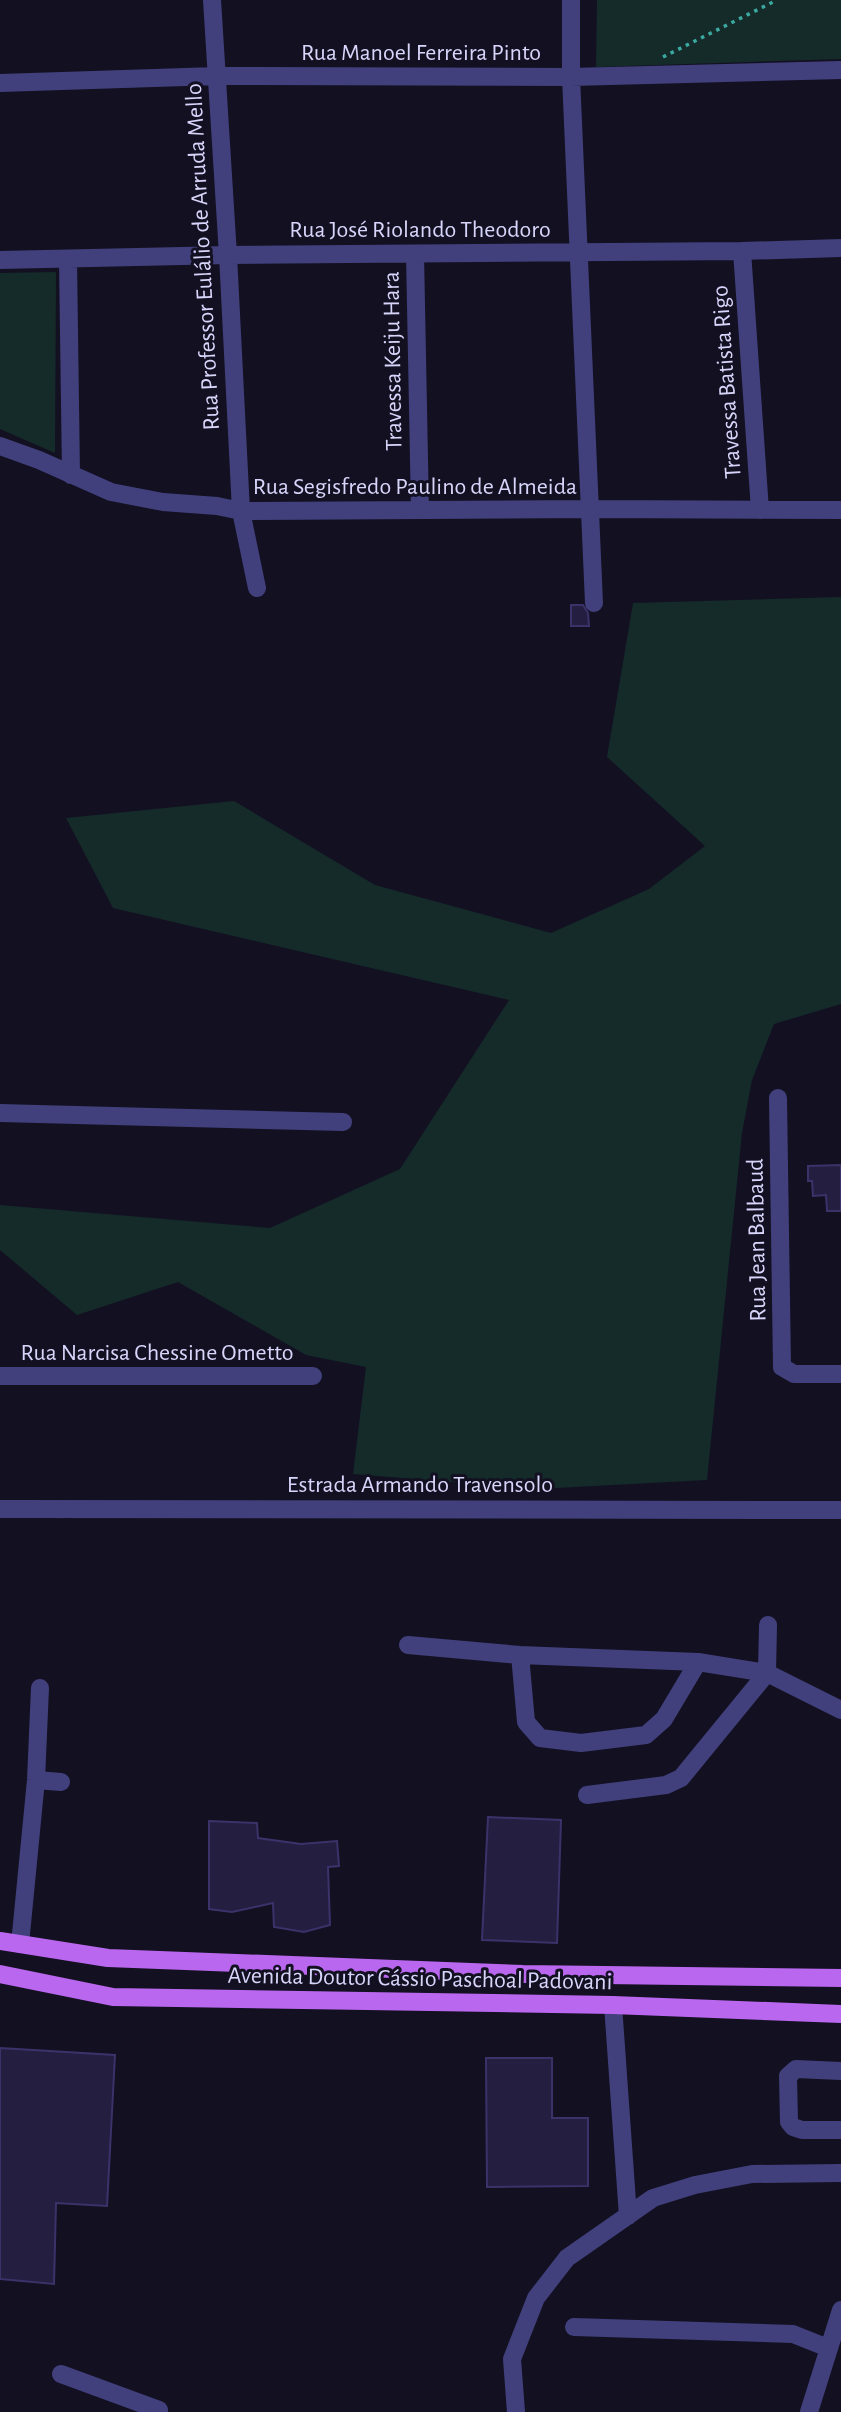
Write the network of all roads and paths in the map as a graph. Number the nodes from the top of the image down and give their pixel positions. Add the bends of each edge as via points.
1 (212, 0) edge
2 (571, 0) edge
3 (777, 0) edge
4 (841, 70) edge
5 (628, 74) junction
6 (216, 76) junction
7 (571, 77) junction
8 (0, 83) edge
9 (841, 248) edge
10 (742, 251) junction
11 (578, 253) junction
12 (415, 254) junction
13 (229, 255) junction
14 (0, 260) edge
15 (68, 260) junction
16 (0, 446) edge
17 (71, 475) junction
18 (589, 509) junction
19 (420, 510) junction
20 (760, 510) junction
21 (841, 510) edge
22 (241, 511) junction
23 (257, 588) dead end
24 (594, 603) dead end
25 (778, 1098) dead end
26 (0, 1113) edge
27 (342, 1122) dead end
28 (841, 1374) edge
29 (0, 1376) edge
30 (313, 1376) dead end
31 (0, 1509) edge
32 (841, 1510) edge
33 (768, 1625) dead end
34 (408, 1645) dead end
35 (520, 1655) junction
36 (698, 1662) junction
37 (767, 1673) junction
38 (40, 1688) dead end
39 (841, 1710) edge
40 (36, 1780) junction
41 (61, 1782) dead end
42 (587, 1795) dead end
43 (0, 1941) edge
44 (20, 1944) junction
45 (0, 1974) edge
46 (692, 1975) junction
47 (841, 1979) edge
48 (613, 2005) junction
49 (841, 2014) edge
50 (841, 2071) edge
51 (841, 2130) edge
52 (841, 2174) edge
53 (628, 2216) junction
54 (841, 2310) edge
55 (573, 2327) dead end
56 (828, 2348) junction
57 (61, 2374) dead end
58 (159, 2410) dead end
59 (516, 2412) edge
60 (809, 2412) edge

1 - 6 street, Rua Professor Eulálio de Arruda Mello
2 - 7 street
3 - 5 path
4 - 5 street, Rua Manoel Ferreira Pinto
5 - 7 street, Rua Manoel Ferreira Pinto
6 - 7 street, Rua Manoel Ferreira Pinto
6 - 8 street, Rua Manoel Ferreira Pinto
6 - 13 street, Rua Professor Eulálio de Arruda Mello
7 - 11 street
9 - 10 street, Rua José Riolando Theodoro
10 - 11 street, Rua José Riolando Theodoro
10 - 20 street, Travessa Batista Rigo
11 - 12 street, Rua José Riolando Theodoro
11 - 18 street
12 - 13 street, Rua José Riolando Theodoro
12 - 19 street, Travessa Keiju Hara
13 - 15 street, Rua José Riolando Theodoro
13 - 22 street, Rua Professor Eulálio de Arruda Mello
14 - 15 street, Rua José Riolando Theodoro
15 - 17 street
16 - 17 street, Rua Segisfredo Paulino de Almeida
17 - 22 street, Rua Segisfredo Paulino de Almeida via 111,492
18 - 19 street, Rua Segisfredo Paulino de Almeida
18 - 20 street, Rua Segisfredo Paulino de Almeida
18 - 24 street
19 - 22 street, Rua Segisfredo Paulino de Almeida
20 - 21 street, Rua Segisfredo Paulino de Almeida
22 - 23 street, Rua Professor Eulálio de Arruda Mello
25 - 28 street, Rua Jean Balbaud via 782,1367 794,1374
26 - 27 street
29 - 30 street, Rua Narcisa Chessine Ometto
31 - 32 street, Estrada Armando Travensolo
33 - 37 street
34 - 35 street
35 - 36 street
35 - 36 street via 526,1722 531,1731 540,1738 581,1743 646,1735 654,1730
36 - 37 street
37 - 39 street
37 - 42 street via 681,1778 666,1785
38 - 40 street
40 - 41 street
40 - 44 street
43 - 44 main road, Avenida Doutor Cássio Paschoal Padovani
44 - 46 main road, Avenida Doutor Cássio Paschoal Padovani via 108,1958 523,1974
45 - 48 main road, Avenida Doutor Cássio Paschoal Padovani via 113,1997
46 - 47 main road, Avenida Doutor Cássio Paschoal Padovani
46 - 48 main road via 676,1982 618,1987 612,1993
48 - 49 main road, Avenida Doutor Cássio Paschoal Padovani
48 - 53 street
50 - 51 street via 796,2068 788,2076 793,2127
52 - 53 street via 752,2174 695,2185 653,2198
53 - 59 street via 567,2258 536,2298 512,2358
54 - 56 street
55 - 56 street via 793,2334
56 - 60 street
57 - 58 street

